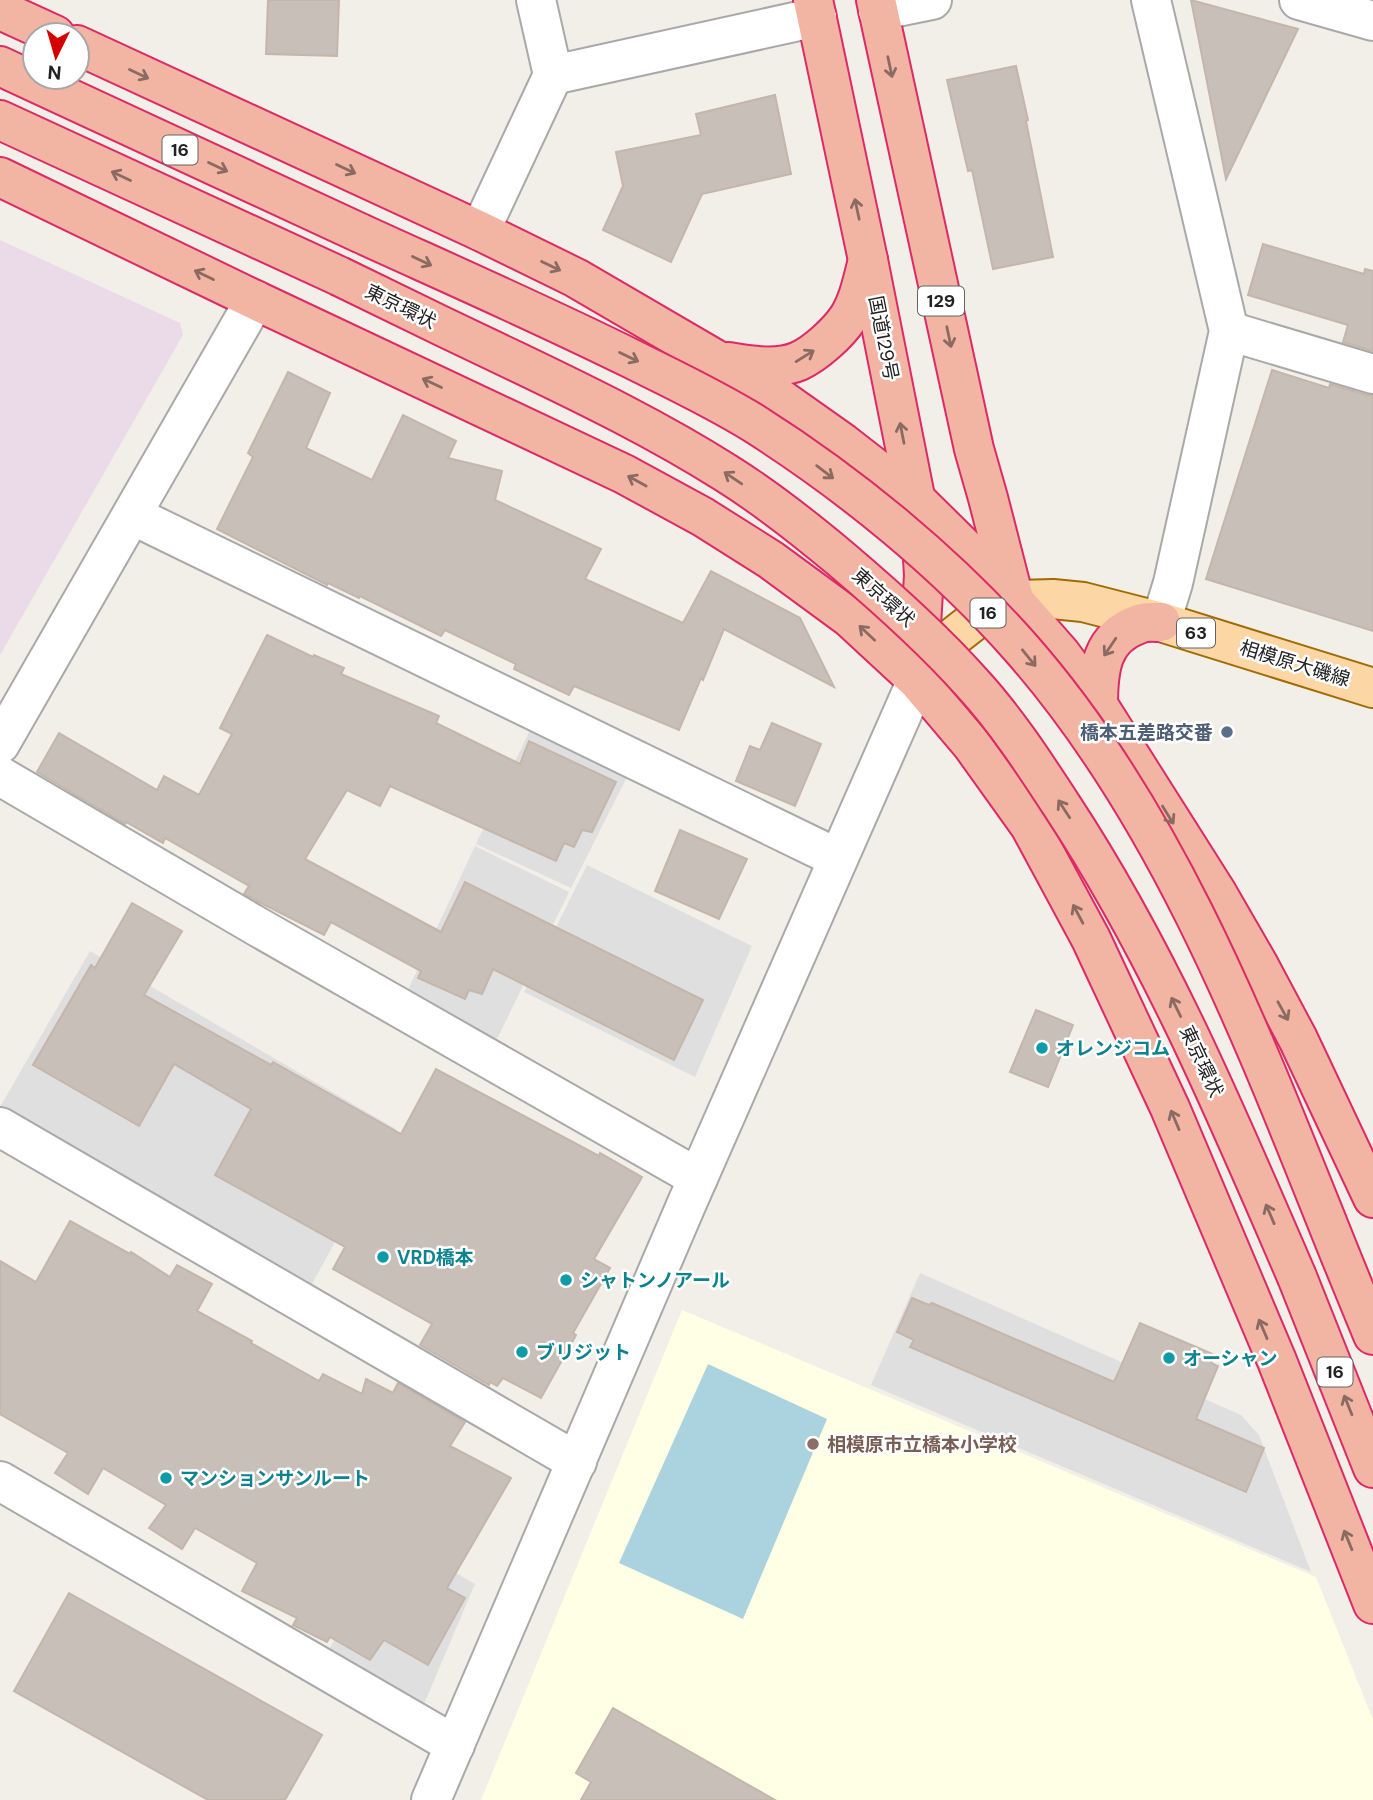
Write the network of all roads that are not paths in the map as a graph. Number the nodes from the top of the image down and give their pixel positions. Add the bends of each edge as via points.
1 (5, 0) edge
2 (537, 0) edge
3 (932, 0) edge
4 (1151, 0) edge
5 (1299, 0) edge
6 (877, 6) edge
7 (815, 8) edge
8 (0, 10) edge
9 (24, 21) edge
10 (1373, 22) edge
11 (91, 51) edge
12 (0, 66) edge
13 (553, 75) junction
14 (0, 120) edge
15 (0, 177) edge
16 (480, 231) junction
17 (868, 260) junction
18 (255, 300) junction
19 (1229, 331) junction
20 (716, 359) junction
21 (1373, 374) edge
22 (974, 449) junction
23 (915, 499) junction
24 (132, 515) junction
25 (968, 550) junction
26 (1014, 600) junction
27 (1161, 622) junction
28 (917, 680) junction
29 (1373, 688) edge
30 (1098, 705) junction
31 (0, 744) edge
32 (0, 776) edge
33 (837, 858) junction
34 (0, 1127) edge
35 (698, 1178) junction
36 (1373, 1198) edge
37 (1373, 1335) edge
38 (577, 1462) junction
39 (1373, 1468) edge
40 (0, 1481) edge
41 (1373, 1604) edge
42 (455, 1745) junction
43 (431, 1800) edge

1 - 8 street
2 - 13 street
3 - 6 street
4 - 19 street
5 - 10 street
6 -> 22 highway, 129
7 - 13 street
17 -> 7 highway, 国道129号
8 - 9 highway
11 -> 16 highway
12 -> 37 highway, 16, bridge via 676,381 751,422 823,470 966,590 1022,649 1076,718 1159,849 1259,1056
13 - 16 street
39 -> 14 highway, 東京環状 / 16, bridge via 1214,1087 1135,926 1023,747 928,637 797,522 642,424 339,276
18 -> 15 highway, 16
16 -> 20 highway via 576,278
20 -> 17 highway via 771,367 798,362 826,342 848,317
23 -> 17 highway, 国道129号
18 - 24 street
28 -> 18 highway, 16 via 850,618 703,517 624,474
19 - 21 street
19 - 27 street
20 - 23 highway via 768,390
22 - 25 highway
22 - 26 highway, 129
23 - 25 highway
23 - 28 highway, 国道129号 via 923,575
24 - 31 street
24 - 33 street
25 - 26 highway
25 - 28 highway via 963,573
26 - 27 main road, 相模原大磯線 / 63 via 1083,603
26 - 28 main road, 相模原大磯線 / 63 via 979,617 956,635
26 - 30 highway
27 - 29 main road, 相模原大磯線 / 63
27 -> 30 highway via 1141,623 1121,633 1106,650 1098,677
28 - 33 street
41 -> 28 highway, 16 via 1170,1108 1091,939 1030,826 972,745
30 -> 36 highway via 1258,964
32 - 35 street
33 - 35 street
34 - 38 street
35 - 38 street
38 - 42 street
40 - 42 street
42 - 43 street

